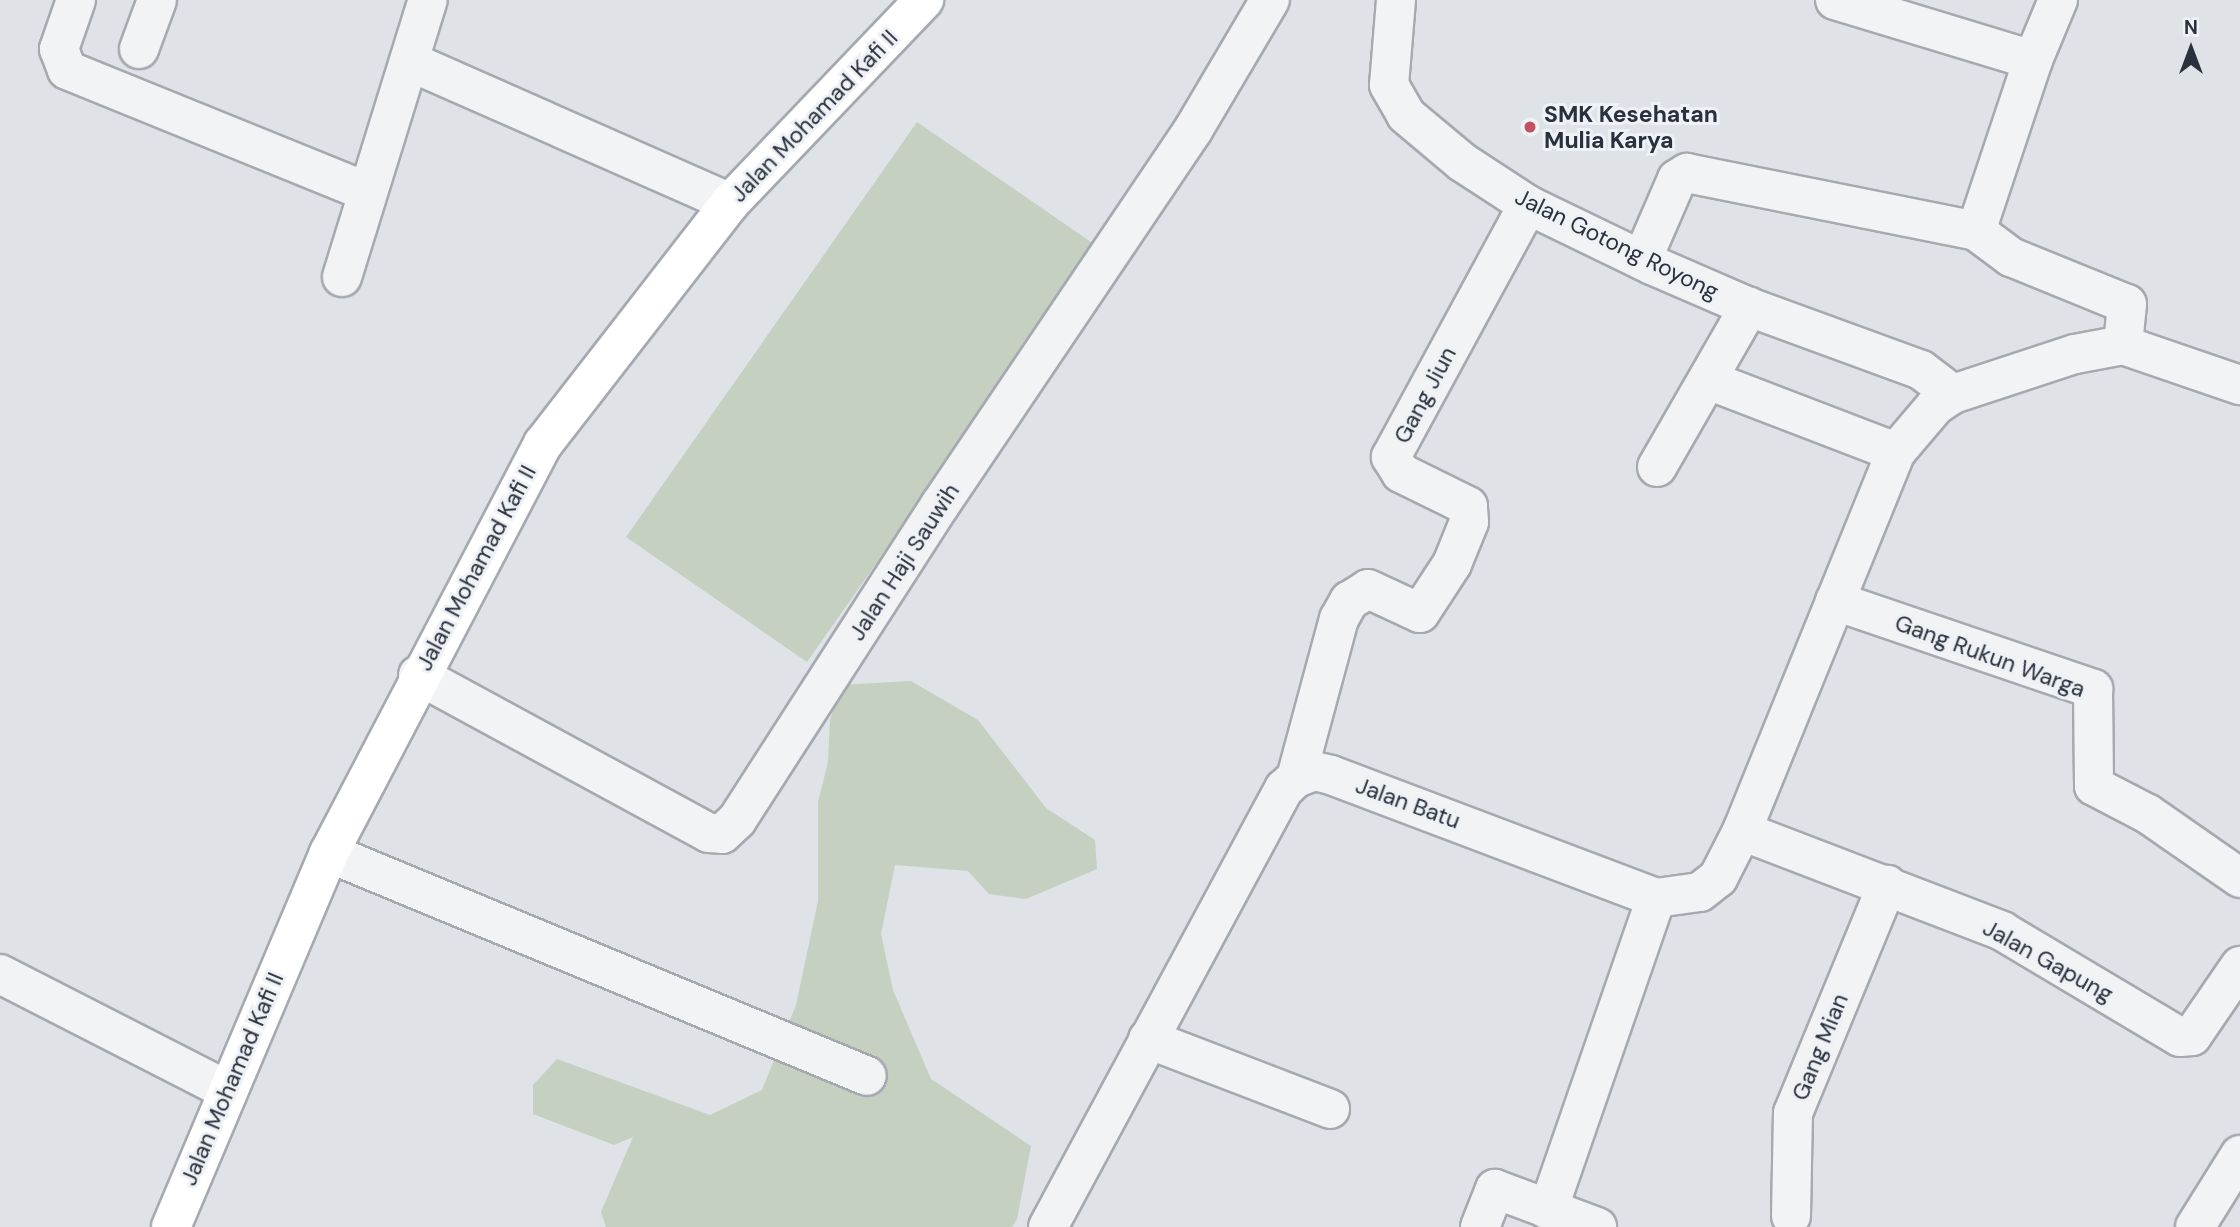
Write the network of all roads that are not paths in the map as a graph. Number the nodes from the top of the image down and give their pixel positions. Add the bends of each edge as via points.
1 (76, 0) edge
2 (157, 0) edge
3 (428, 0) edge
4 (924, 0) edge
5 (1270, 0) edge
6 (1396, 0) edge
7 (1835, 0) edge
8 (2058, 0) edge
9 (139, 49) dead end
10 (2032, 60) junction
11 (411, 62) junction
12 (367, 192) junction
13 (730, 203) junction
14 (1528, 205) junction
15 (1976, 231) junction
16 (1642, 260) junction
17 (342, 277) dead end
18 (1749, 307) junction
19 (2123, 345) junction
20 (1708, 380) junction
21 (2240, 385) edge
22 (1953, 394) junction
23 (1896, 452) junction
24 (1657, 467) dead end
25 (1835, 601) junction
26 (433, 684) junction
27 (1296, 778) junction
28 (1742, 831) junction
29 (354, 864) junction
30 (2240, 878) edge
31 (1887, 886) junction
32 (1656, 898) junction
33 (2240, 966) edge
34 (0, 974) edge
35 (1148, 1040) junction
36 (867, 1076) dead end
37 (225, 1089) junction
38 (1330, 1109) dead end
39 (2240, 1155) edge
40 (1548, 1210) junction
41 (1791, 1216) dead end
42 (171, 1227) edge
43 (1048, 1227) edge
44 (1480, 1227) edge
45 (1597, 1227) edge
46 (2195, 1227) edge

1 - 12 street via 59,49 67,70
2 - 9 street
3 - 11 street
4 - 13 main road, Jalan Mohamad Kafi II
5 - 26 street, Jalan Haji Sauwih via 1193,130 940,505 737,820 722,834 709,833
6 - 14 street, Jalan Gotong Royong via 1389,85 1406,115 1462,162
7 - 10 street
8 - 10 street
10 - 15 street
11 - 12 street
11 - 13 street
12 - 17 street
13 - 26 main road, Jalan Mohamad Kafi II via 543,444
14 - 16 street, Jalan Gotong Royong
14 - 27 street, Gang Jiun via 1391,457 1401,473 1468,506 1469,522 1461,543 1420,613 1368,589 1349,601 1339,619
15 - 16 street via 1687,173 1677,179
15 - 19 street via 2011,257 2127,304
16 - 18 street, Jalan Gotong Royong
18 - 20 street
18 - 22 street, Jalan Gotong Royong via 1921,370
19 - 21 street
19 - 22 street via 2075,354
20 - 23 street
20 - 24 street
22 - 23 street, Jalan Batu via 1919,422
23 - 25 street, Jalan Batu
25 - 28 street, Jalan Batu
25 - 30 street, Gang Rukun Warga via 2093,689 2094,786 2148,814
26 - 29 main road, Jalan Mohamad Kafi II
27 - 32 street, Jalan Batu via 1314,771 1341,778
27 - 35 street via 1284,789
28 - 31 street, Jalan Gapung
28 - 32 street, Jalan Batu via 1718,878 1700,892
29 - 36 street
29 - 37 main road, Jalan Mohamad Kafi II
31 - 33 street, Jalan Gapung via 2002,931 2180,1037 2192,1036
31 - 41 street, Gang Mian via 1793,1113
32 - 40 street
34 - 37 street
35 - 38 street
35 - 43 street
37 - 42 main road, Jalan Mohamad Kafi II
39 - 46 street
40 - 44 street via 1495,1189
40 - 45 street

